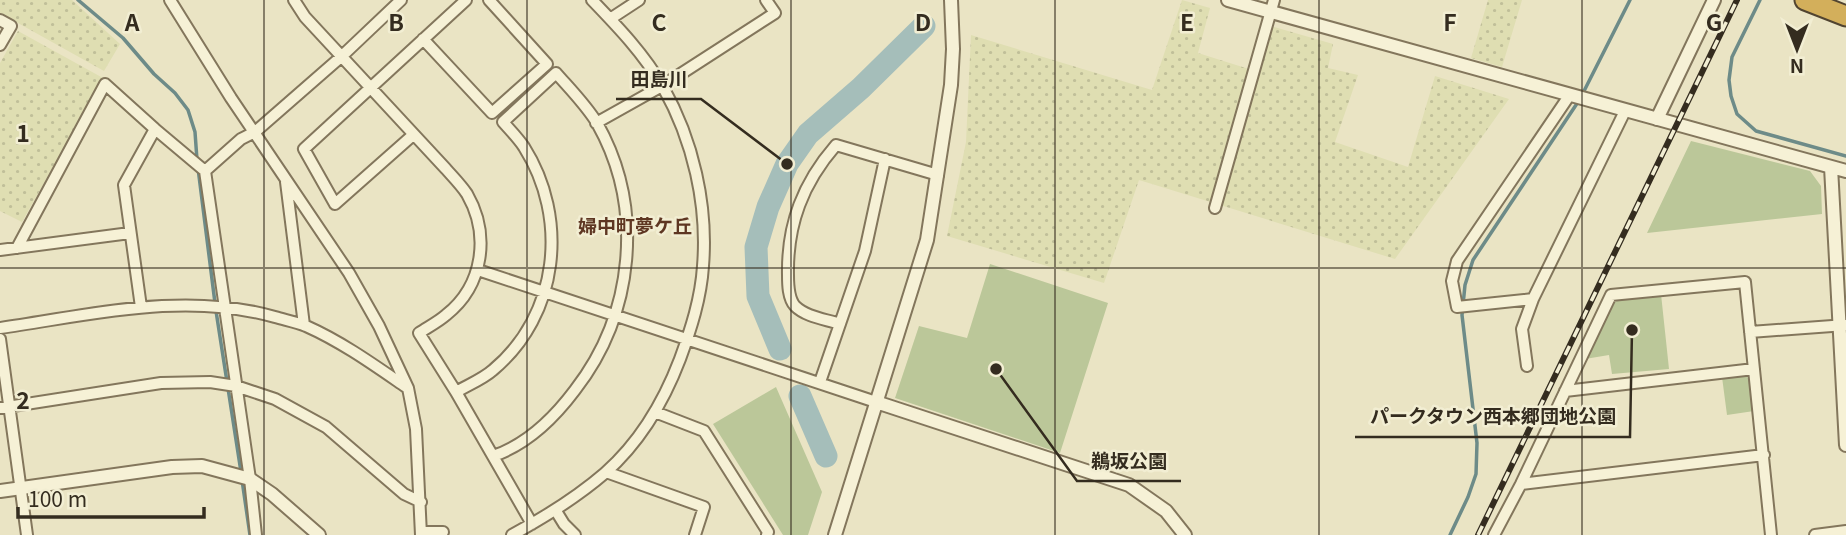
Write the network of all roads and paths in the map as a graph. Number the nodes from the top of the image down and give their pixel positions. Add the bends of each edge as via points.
1 (170, 0) edge
2 (294, 0) edge
3 (401, 0) edge
4 (466, 0) edge
5 (489, 0) edge
6 (592, 0) edge
7 (639, 0) edge
8 (766, 0) edge
9 (951, 0) edge
10 (1228, 0) edge
11 (1714, 0) edge
12 (1805, 0) edge
13 (1273, 6) edge
14 (1846, 16) edge
15 (610, 19) junction
16 (0, 20) edge
17 (423, 39) junction
18 (0, 45) edge
19 (342, 56) junction
20 (662, 86) junction
21 (371, 89) junction
22 (1569, 96) junction
23 (1625, 111) junction
24 (1657, 119) junction
25 (596, 122) junction
26 (155, 129) junction
27 (255, 132) junction
28 (414, 135) junction
29 (884, 159) junction
30 (1831, 167) junction
31 (205, 171) junction
32 (1846, 171) edge
33 (938, 175) junction
34 (286, 179) junction
35 (1215, 208) dead end
36 (130, 233) junction
37 (1841, 244) edge
38 (17, 248) junction
39 (0, 250) edge
40 (478, 270) junction
41 (545, 293) junction
42 (1533, 299) junction
43 (141, 307) junction
44 (225, 307) junction
45 (615, 316) junction
46 (840, 324) junction
47 (304, 326) junction
48 (1843, 326) edge
49 (0, 328) edge
50 (1750, 332) junction
51 (0, 339) edge
52 (687, 340) junction
53 (1527, 366) dead end
54 (1754, 369) junction
55 (820, 382) junction
56 (236, 386) junction
57 (408, 388) junction
58 (1565, 391) junction
59 (456, 392) junction
60 (876, 402) junction
61 (4, 407) edge
62 (656, 412) junction
63 (1846, 442) edge
64 (1764, 455) junction
65 (493, 456) junction
66 (606, 472) junction
67 (250, 479) junction
68 (1521, 484) junction
69 (21, 488) junction
70 (0, 491) edge
71 (421, 502) junction
72 (556, 511) junction
73 (533, 524) junction
74 (1846, 531) edge
75 (421, 533) edge
76 (447, 534) edge
77 (27, 535) edge
78 (256, 535) edge
79 (319, 535) edge
80 (512, 535) edge
81 (576, 535) edge
82 (695, 535) edge
83 (767, 535) edge
84 (835, 535) edge
85 (1185, 535) edge
86 (1494, 535) edge
87 (1771, 535) edge
88 (1815, 535) edge

1 - 27 street
2 - 19 street
3 - 19 street
4 - 17 street
5 - 17 street via 547,64 492,113
6 - 15 street
7 - 15 street
8 - 20 street via 775,13
9 - 33 street via 951,85
10 - 13 street
11 - 24 street
12 - 14 highway
13 - 22 street
13 - 35 street
15 - 20 street
16 - 18 street via 10,26
17 - 21 street
19 - 21 street
19 - 27 street
20 - 25 street
20 - 52 street via 691,153 703,226 703,266
21 - 28 street
21 - 28 street via 304,149 335,204
22 - 23 street
22 - 42 street via 1457,261 1452,281 1457,307
23 - 24 street
23 - 42 street
24 - 30 street
25 - 41 street via 556,73 503,122 532,162 550,214 553,246
25 - 45 street via 621,187 626,217 625,281
26 - 31 street
26 - 36 street via 124,185
26 - 38 street via 105,84
27 - 31 street
27 - 34 street
28 - 40 street via 466,192 479,221 482,249
29 - 33 street
29 - 46 street via 865,251
29 - 46 street via 836,145 819,164 790,232 787,256 792,303 804,313
30 - 32 street
30 - 37 street
31 - 44 street
33 - 60 street via 927,240
34 - 47 street
34 - 57 street via 349,273
36 - 38 street
36 - 43 street
37 - 48 street
38 - 39 street
40 - 41 street
40 - 59 street via 459,303 419,333
41 - 45 street
41 - 59 street via 517,346 492,371
42 - 53 street via 1522,329
43 - 44 street
43 - 49 street
44 - 47 street
44 - 56 street
45 - 52 street
45 - 65 street via 589,372 568,399 525,440
46 - 55 street
47 - 57 street via 358,354
48 - 50 street
48 - 63 street
50 - 54 street
50 - 58 street via 1745,282 1611,295
51 - 61 street
52 - 55 street
52 - 62 street
54 - 58 street
54 - 64 street
55 - 60 street
56 - 61 street via 161,383
56 - 67 street
56 - 71 street via 275,399 326,427 404,494
57 - 71 street
58 - 68 street
59 - 65 street
60 - 84 street
60 - 85 street via 1129,485 1166,511
61 - 69 street
62 - 66 street
62 - 83 street via 704,431
64 - 68 street
64 - 87 street
65 - 73 street
66 - 72 street
66 - 82 street via 704,507
67 - 69 street via 202,466
67 - 78 street
67 - 79 street
68 - 86 street
69 - 70 street
69 - 77 street
71 - 75 street
72 - 73 street
72 - 81 street
73 - 80 street
74 - 88 street
75 - 76 street

